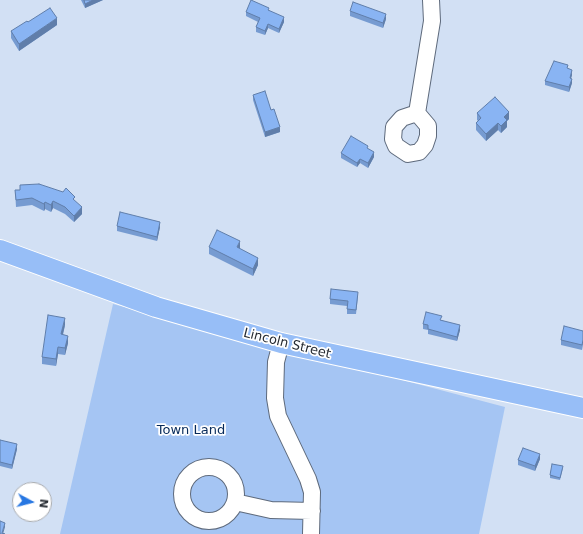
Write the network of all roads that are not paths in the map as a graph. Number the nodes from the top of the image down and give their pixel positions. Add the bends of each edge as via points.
1 (431, 0) edge
2 (417, 113) dead end
3 (1, 254) edge
4 (281, 343) junction
5 (583, 408) edge
6 (235, 502) dead end
7 (312, 511) junction
8 (311, 534) edge

1 - 2 street via 432,21
3 - 4 main road, Lincoln Street via 156,307
4 - 5 main road, Lincoln Street
4 - 7 street via 274,380 277,410 308,479 312,492
6 - 7 street via 271,510
7 - 8 street

